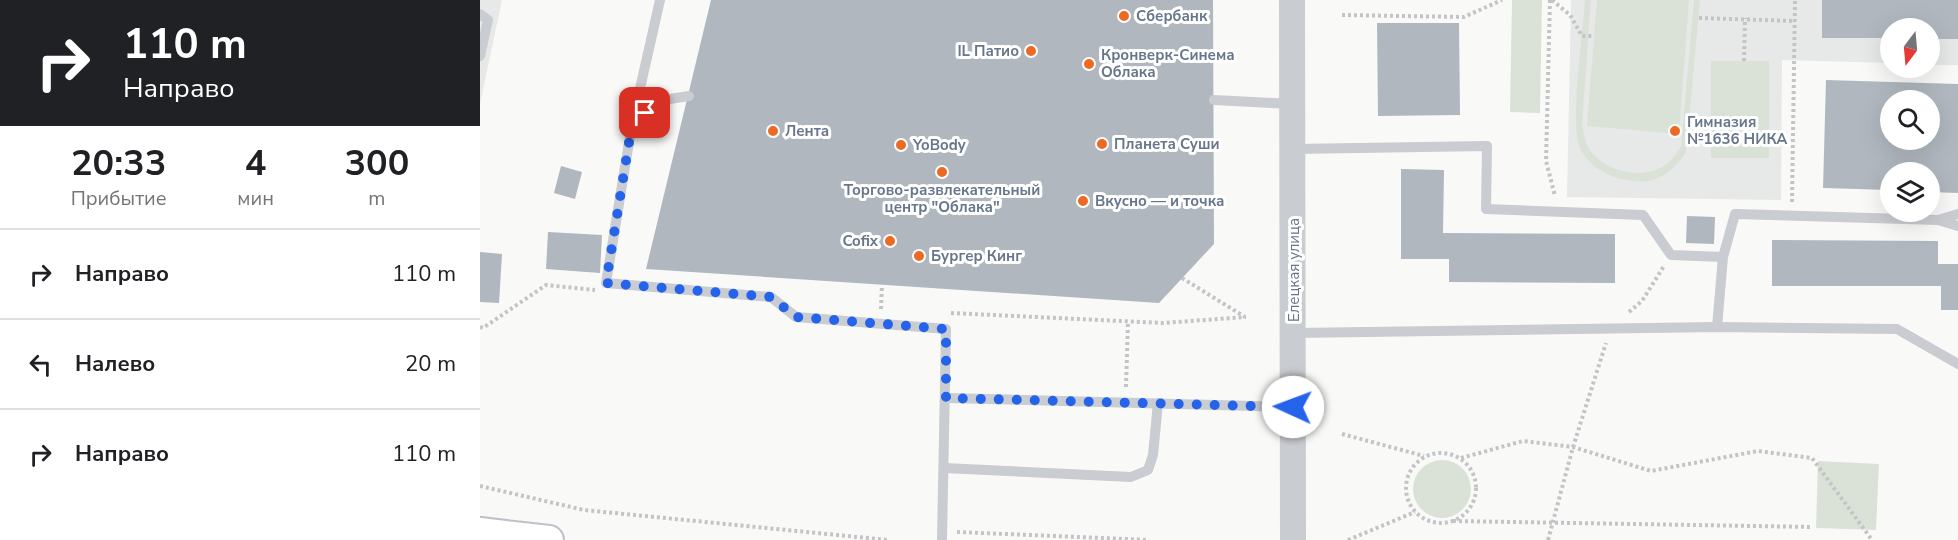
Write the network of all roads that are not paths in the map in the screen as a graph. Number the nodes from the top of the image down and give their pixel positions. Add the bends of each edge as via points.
1 (660, 0) edge
2 (1292, 0) edge
3 (480, 14) edge
4 (480, 56) edge
5 (688, 96) dead end
6 (1214, 100) dead end
7 (1293, 104) junction
8 (632, 124) junction
9 (1293, 150) junction
10 (1958, 214) edge
11 (1880, 218) edge
12 (1940, 219) edge
13 (1940, 221) edge
14 (1958, 226) edge
15 (1723, 257) junction
16 (1717, 327) junction
17 (1294, 333) junction
18 (1958, 364) edge
19 (946, 398) junction
20 (1158, 404) junction
21 (1293, 407) junction
22 (944, 468) junction
23 (480, 532) edge
24 (943, 536) edge
25 (549, 540) edge
26 (1293, 540) edge

1 - 8 lane
2 - 7 street, Елецкая улица
3 - 4 lane via 488,20
5 - 8 lane via 657,102
6 - 7 lane
7 - 9 street, Елецкая улица
8 - 19 lane via 606,283 771,297 796,317 946,329
9 - 15 lane via 1487,146 1486,209 1643,215 1671,255
9 - 17 street, Елецкая улица
10 - 12 lane
11 - 15 lane via 1735,214
13 - 14 lane
15 - 16 lane
16 - 17 lane
16 - 18 lane via 1897,328
17 - 21 street, Елецкая улица
19 - 20 lane
19 - 22 lane
20 - 21 lane
20 - 22 lane via 1148,470 1131,477
21 - 26 street, Елецкая улица
22 - 24 lane
23 - 25 main road

